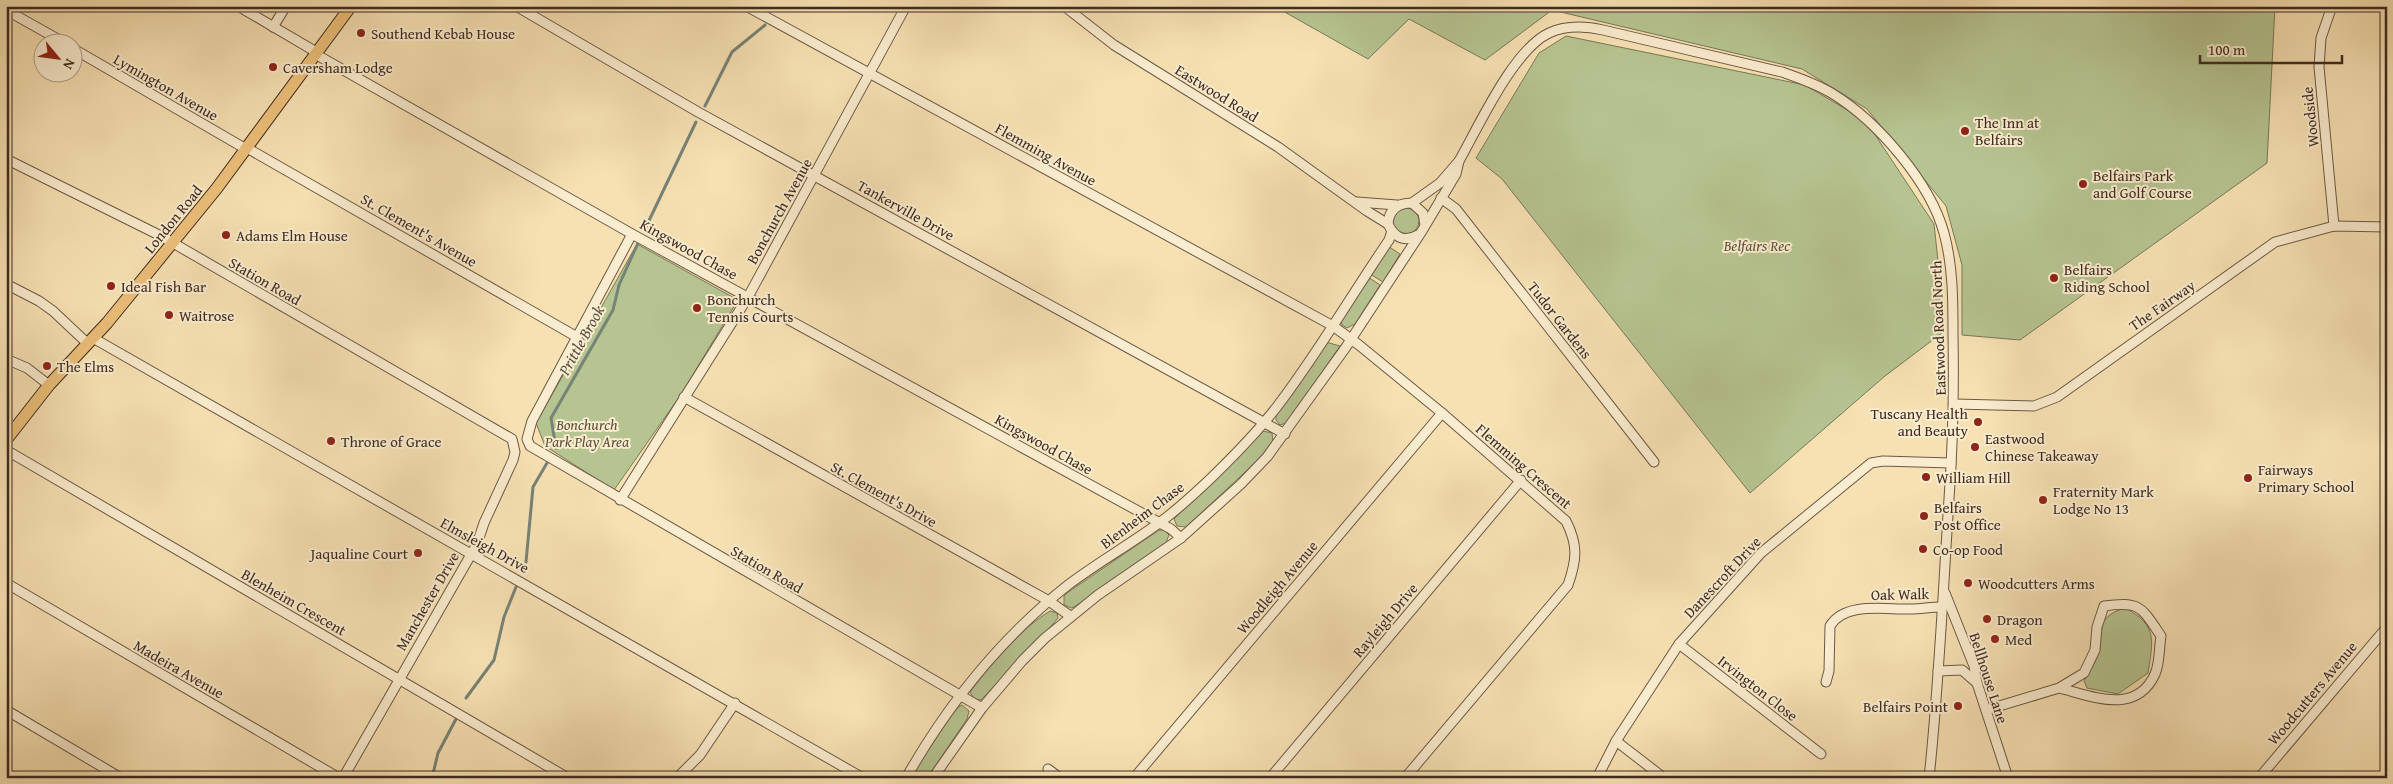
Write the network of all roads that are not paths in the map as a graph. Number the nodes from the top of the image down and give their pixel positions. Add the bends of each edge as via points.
1 (238, 6) edge
2 (286, 6) edge
3 (351, 6) edge
4 (516, 6) edge
5 (746, 6) edge
6 (906, 6) edge
7 (1064, 6) edge
8 (2332, 6) edge
9 (6, 10) edge
10 (273, 27) junction
11 (45, 32) edge
12 (82, 54) edge
13 (317, 54) junction
14 (870, 74) junction
15 (246, 148) junction
16 (6, 160) edge
17 (1459, 161) junction
18 (814, 176) junction
19 (1442, 198) junction
20 (1356, 202) junction
21 (1412, 203) junction
22 (1397, 205) junction
23 (1424, 226) junction
24 (2334, 226) junction
25 (2387, 227) edge
26 (1390, 228) junction
27 (632, 234) junction
28 (1418, 235) junction
29 (173, 243) junction
30 (6, 284) edge
31 (748, 297) junction
32 (1333, 326) junction
33 (577, 337) junction
34 (1351, 338) junction
35 (90, 340) junction
36 (6, 359) edge
37 (49, 385) junction
38 (684, 397) junction
39 (1954, 404) junction
40 (1442, 413) junction
41 (1264, 422) junction
42 (505, 434) joint
43 (1285, 434) junction
44 (6, 440) edge
45 (6, 450) edge
46 (1654, 462) dead end
47 (1951, 463) junction
48 (1521, 480) junction
49 (620, 500) junction
50 (1160, 523) junction
51 (1181, 538) junction
52 (471, 552) junction
53 (6, 583) edge
54 (1943, 588) junction
55 (1049, 601) junction
56 (1942, 607) junction
57 (1070, 616) junction
58 (2387, 627) edge
59 (1958, 629) junction
60 (1941, 631) junction
61 (1679, 644) junction
62 (1970, 656) junction
63 (1962, 670) junction
64 (1938, 671) junction
65 (398, 679) junction
66 (1826, 682) dead end
67 (1977, 683) junction
68 (2059, 688) junction
69 (959, 697) junction
70 (734, 704) junction
71 (982, 708) junction
72 (6, 710) edge
73 (1986, 710) junction
74 (1616, 741) junction
75 (1821, 754) dead end
76 (1048, 769) dead end
77 (121, 778) edge
78 (338, 778) edge
79 (343, 778) edge
80 (568, 778) edge
81 (677, 778) edge
82 (863, 778) edge
83 (906, 778) edge
84 (934, 778) edge
85 (1060, 778) edge
86 (1134, 778) edge
87 (1270, 778) edge
88 (1405, 778) edge
89 (1597, 778) edge
90 (1664, 778) edge
91 (1929, 778) edge
92 (2008, 778) edge
93 (2259, 778) edge

1 - 10 street, Kingswood Chase
2 - 10 street
3 - 13 main road, London Road
4 - 18 street, Tankerville Drive
5 - 14 street, Flemming Avenue
6 - 14 street, Bonchurch Avenue
7 - 20 street, Eastwood Road via 1114,45 1278,147
8 - 24 street, Woodside via 2321,38 2319,67
9 - 11 street
10 - 13 street, Kingswood Chase
12 - 15 street, Lymington Avenue
13 - 15 main road, London Road
13 - 27 street, Kingswood Chase
14 - 18 street, Bonchurch Avenue
14 - 32 street, Flemming Avenue
15 - 29 main road, London Road
15 - 33 street, St. Clement's Avenue
16 - 29 street, Station Road
17 - 19 street via 1456,174
17 - 21 street via 1435,187
17 - 39 street, Eastwood Road North via 1525,52 1550,33 1575,26 1782,72 1824,89 1853,108 1888,140 1929,198 1944,231 1951,268
18 - 31 street, Bonchurch Avenue
18 - 41 street, Tankerville Drive
19 - 23 street
19 - 46 street, Tudor Gardens via 1456,209
20 - 22 street
20 - 26 street, Eastwood Road
21 - 22 street
21 - 23 street via 1424,213
22 - 26 street via 1388,217
23 - 28 street
24 - 25 street, The Fairway
24 - 39 street, The Fairway via 2275,242 2057,397 2034,406
26 - 28 street via 1403,239
26 - 32 street, Blenheim Chase via 1389,240
27 - 31 street, Kingswood Chase
27 - 33 street
28 - 34 street
29 - 35 main road, London Road
29 - 42 street, Station Road
30 - 35 street, Elmsleigh Drive via 53,311
31 - 38 street, Bonchurch Avenue
31 - 50 street, Kingswood Chase
32 - 34 street, Flemming Crescent
32 - 41 street, Blenheim Chase
33 - 49 street, Station Road via 528,430 527,439 530,446 539,452
34 - 40 street, Flemming Crescent
34 - 43 street
35 - 37 main road, London Road
35 - 52 street, Elmsleigh Drive
36 - 37 street via 27,368
37 - 44 main road, London Road
38 - 49 street, Bonchurch Avenue
38 - 55 street, St. Clement's Drive
39 - 47 street, Eastwood Road North
40 - 48 street, Flemming Crescent
40 - 86 street, Woodleigh Avenue
41 - 43 street, Tankerville Drive
41 - 50 street, Blenheim Chase via 1212,476
42 - 52 street, Manchester Drive via 512,440 515,452 482,534
43 - 51 street via 1241,484
45 - 65 street, Blenheim Crescent
47 - 54 street, Eastwood Road North
47 - 61 street, Danescroft Drive via 1883,461 1861,470 1761,553
48 - 87 street, Rayleigh Drive
48 - 88 street, Flemming Crescent via 1566,521 1573,536 1576,553 1568,585
49 - 69 street, Station Road
50 - 51 street, Kingswood Chase
50 - 55 street, Blenheim Chase
51 - 57 street
52 - 65 street, Manchester Drive
52 - 70 street, Elmsleigh Drive
53 - 78 street, Madeira Avenue
54 - 56 street, Eastwood Road North
54 - 59 street, Bellhouse Lane
55 - 57 street, St. Clement's Drive
55 - 69 street, Blenheim Chase via 1001,647
56 - 60 street, Eastwood Road North
56 - 66 street, Oak Walk via 1871,607 1834,620 1830,626
57 - 71 street via 1022,661
58 - 93 street, Woodcutters Avenue
59 - 60 street
59 - 62 street, Bellhouse Lane
60 - 64 street, Eastwood Road North
61 - 74 street, Danescroft Drive
61 - 75 street, Irvington Close
62 - 63 street
62 - 67 street, Bellhouse Lane
63 - 64 street
63 - 67 street
64 - 91 street, Eastwood Road North
65 - 79 street, Manchester Drive
65 - 80 street, Blenheim Crescent
67 - 73 street, Bellhouse Lane
68 - 68 street via 2084,673 2095,650 2097,627 2104,606 2126,603 2142,609 2161,636 2156,673 2149,684 2132,698 2110,701
68 - 73 street
69 - 71 street, Station Road
69 - 83 street, Blenheim Chase
70 - 81 street via 700,755
70 - 82 street, Elmsleigh Drive
71 - 84 street
72 - 77 street
73 - 92 street, Bellhouse Lane
74 - 89 street, Danescroft Drive
74 - 90 street
76 - 85 street

